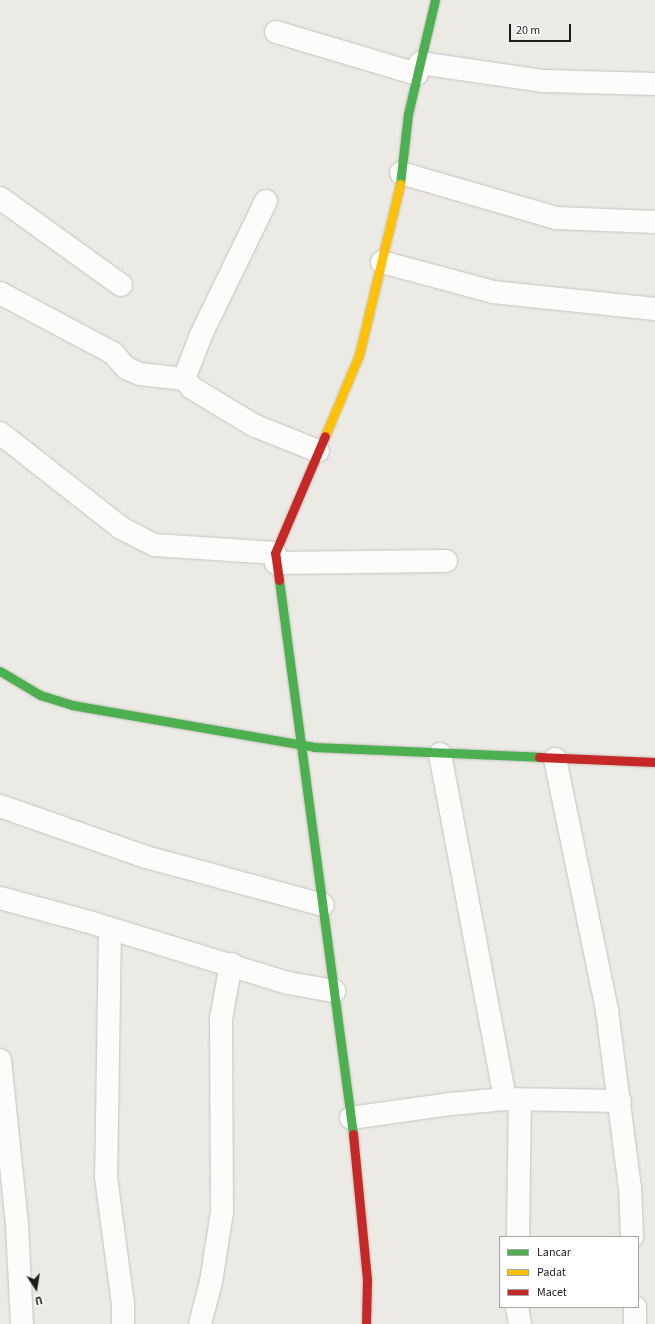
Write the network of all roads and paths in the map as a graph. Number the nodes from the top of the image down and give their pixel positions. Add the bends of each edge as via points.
1 (435, 0) edge
2 (276, 32) dead end
3 (419, 68) junction
4 (655, 84) edge
5 (401, 173) junction
6 (0, 198) edge
7 (266, 201) dead end
8 (655, 222) edge
9 (382, 262) junction
10 (121, 285) dead end
11 (0, 293) edge
12 (655, 309) edge
13 (184, 379) junction
14 (0, 433) edge
15 (318, 451) junction
16 (276, 558) junction
17 (446, 561) dead end
18 (0, 671) edge
19 (302, 745) junction
20 (440, 754) junction
21 (554, 759) junction
22 (655, 762) edge
23 (0, 806) edge
24 (0, 898) edge
25 (323, 905) junction
26 (110, 929) junction
27 (231, 964) junction
28 (334, 991) junction
29 (0, 1060) edge
30 (513, 1100) junction
31 (620, 1101) junction
32 (351, 1118) junction
33 (518, 1236) edge
34 (632, 1236) edge
35 (518, 1308) edge
36 (634, 1308) edge
37 (22, 1324) edge
38 (123, 1324) edge
39 (200, 1324) edge
40 (366, 1324) edge
41 (520, 1324) edge
42 (635, 1324) edge

1 - 3 street
2 - 3 street
3 - 4 street via 544,81
3 - 5 street via 408,114
5 - 8 street via 556,218
5 - 9 street via 398,198
6 - 10 street
7 - 13 street via 201,335
9 - 12 street via 492,292
9 - 15 street via 359,355
11 - 13 street via 113,353 126,368 140,374
13 - 15 street via 192,388 253,426
14 - 16 street via 121,528 155,545
15 - 16 street
16 - 17 street
16 - 19 street
18 - 19 street via 40,695 72,705
19 - 20 street
19 - 25 street
20 - 21 street
20 - 30 street
21 - 22 street
21 - 31 street via 607,1011
23 - 25 street via 146,857
24 - 26 street
25 - 28 street
26 - 27 street
26 - 38 street via 106,1177 123,1304
27 - 28 street via 288,983
27 - 39 street via 221,1019 222,1212 211,1282
28 - 32 street
29 - 37 street via 15,1210
30 - 31 street
30 - 32 street via 451,1104
30 - 33 street
31 - 34 street via 630,1187
32 - 40 street via 366,1280
35 - 41 street
36 - 42 street

